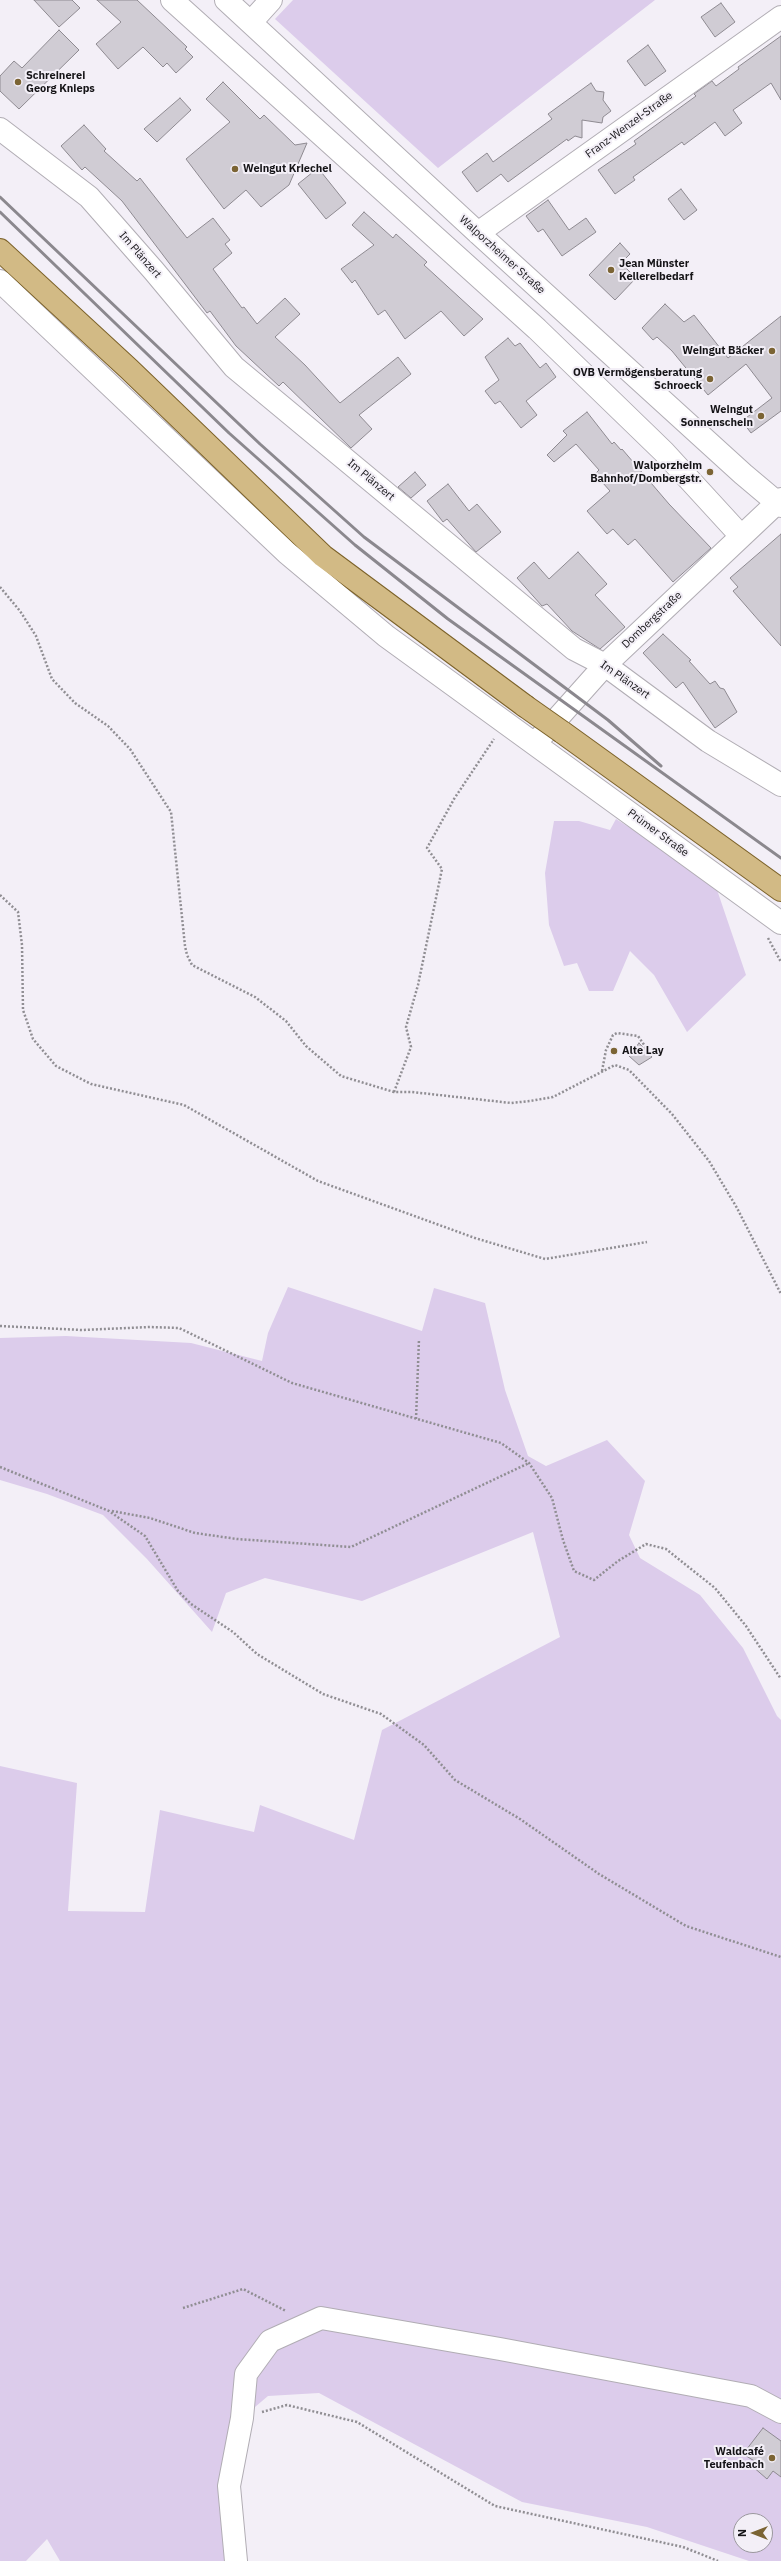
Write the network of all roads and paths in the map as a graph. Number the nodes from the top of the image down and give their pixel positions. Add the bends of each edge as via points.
1 (172, 0) edge
2 (226, 0) edge
3 (272, 0) edge
4 (781, 17) edge
5 (252, 21) junction
6 (0, 129) edge
7 (478, 233) junction
8 (0, 250) edge
9 (0, 281) edge
10 (779, 502) edge
11 (741, 536) junction
12 (0, 587) edge
13 (604, 665) junction
14 (505, 722) junction
15 (534, 744) junction
16 (781, 785) edge
17 (781, 890) edge
18 (0, 895) edge
19 (781, 923) edge
20 (647, 1049) dead end
21 (602, 1072) junction
22 (394, 1092) junction
23 (647, 1242) dead end
24 (781, 1294) edge
25 (0, 1326) edge
26 (419, 1339) dead end
27 (416, 1419) junction
28 (529, 1463) junction
29 (0, 1467) edge
30 (109, 1511) junction
31 (781, 1679) edge
32 (781, 1957) edge
33 (183, 2308) dead end
34 (310, 2323) junction
35 (781, 2412) edge
36 (242, 2418) junction
37 (236, 2561) edge
38 (718, 2561) edge

1 - 11 street via 537,329 664,452
2 - 5 street, Walporzheimer Straße
3 - 5 street
4 - 7 street, Franz-Wenzel-Straße
5 - 7 street, Walporzheimer Straße
6 - 13 street, Im Plänzert via 89,198 154,270 234,367 574,649
7 - 10 street, Walporzheimer Straße
8 - 17 main road, bridge via 129,369 323,556
9 - 14 street, Prümer Straße via 287,553 386,636
10 - 11 street, Dombergstraße
11 - 13 street, Dombergstraße
12 - 22 path via 36,636 52,679 75,703 108,726 130,749 171,812 185,946 192,965 255,998 286,1020 306,1046 341,1076
13 - 15 street, Dombergstraße
13 - 16 street, Im Plänzert via 708,741
14 - 15 street, Prümer Straße
14 - 22 path via 454,799 427,848 442,869 418,985 406,1028 411,1047
15 - 19 street, Prümer Straße
18 - 23 path via 18,912 22,945 23,1010 33,1039 56,1066 91,1084 184,1105 318,1182 475,1238 545,1259
20 - 21 path via 638,1036 617,1033 613,1035 606,1050
21 - 22 path via 553,1097 530,1102 511,1103
21 - 24 path via 614,1065 628,1070 672,1114 709,1161 737,1208
25 - 27 path via 82,1330 179,1328 292,1383
26 - 27 path
27 - 28 path via 501,1443
28 - 30 path via 351,1547 237,1539 194,1533 150,1518
28 - 31 path via 552,1498 574,1571 594,1580 646,1544 666,1549 715,1588 746,1626
29 - 30 path
30 - 32 path via 145,1536 178,1591 257,1654 323,1694 381,1714 424,1745 455,1780 520,1819 599,1874 686,1926
33 - 34 path via 244,2289
34 - 35 street via 321,2318 744,2394
34 - 36 street via 270,2341 246,2374
36 - 37 street via 229,2486
36 - 38 path via 287,2405 357,2422 495,2506 683,2547

